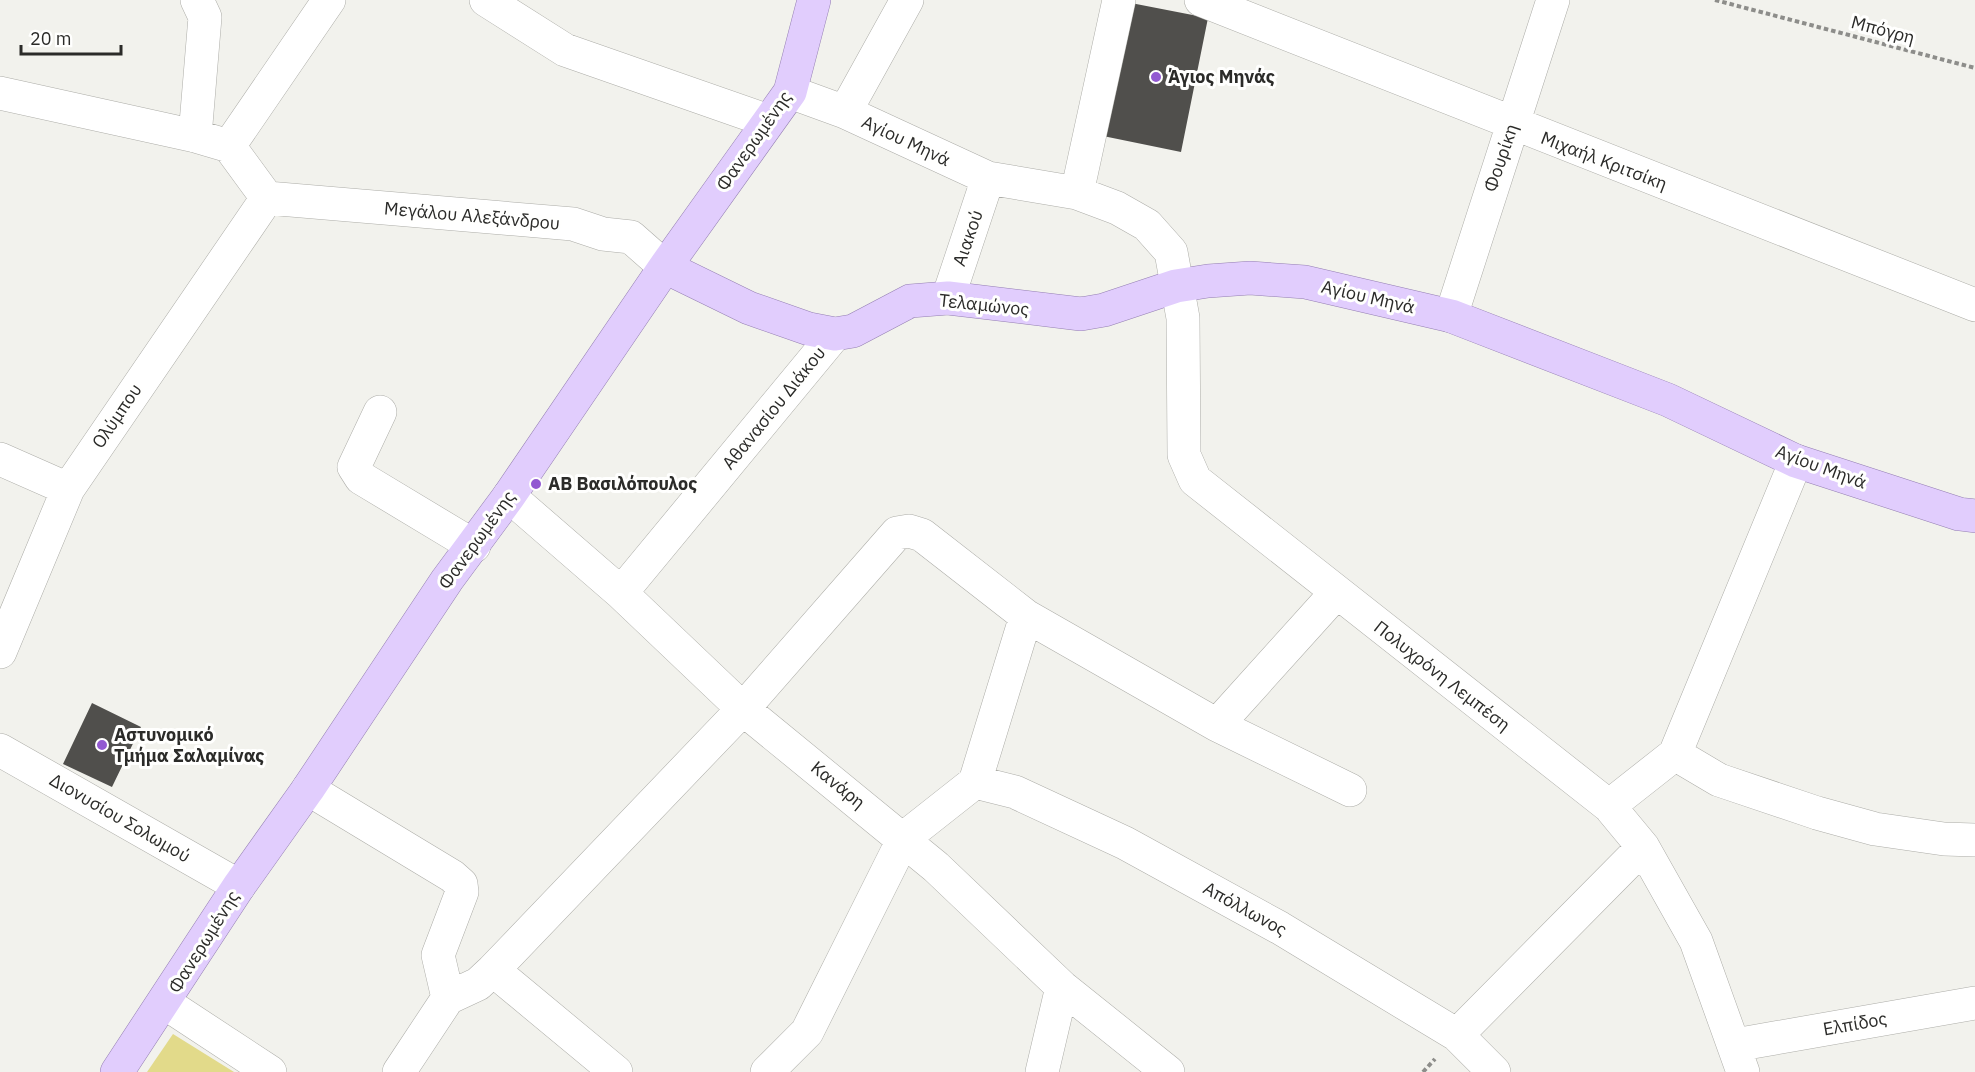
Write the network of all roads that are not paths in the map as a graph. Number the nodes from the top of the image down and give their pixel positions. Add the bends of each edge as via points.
1 (197, 0) edge
2 (329, 0) edge
3 (486, 0) edge
4 (814, 0) edge
5 (907, 0) edge
6 (1119, 0) edge
7 (1201, 0) edge
8 (1553, 0) edge
9 (790, 92) junction
10 (0, 93) edge
11 (844, 112) junction
12 (768, 121) junction
13 (1513, 125) junction
14 (195, 136) junction
15 (229, 146) junction
16 (988, 178) junction
17 (1077, 194) junction
18 (267, 198) junction
19 (665, 267) junction
20 (1176, 286) junction
21 (948, 298) junction
22 (1975, 305) edge
23 (1451, 316) junction
24 (835, 334) junction
25 (380, 412) dead end
26 (0, 459) edge
27 (1796, 461) junction
28 (68, 489) junction
29 (509, 496) junction
30 (1975, 516) edge
31 (474, 546) junction
32 (621, 593) junction
33 (1336, 593) junction
34 (1026, 616) junction
35 (0, 652) edge
36 (743, 709) junction
37 (1217, 725) junction
38 (0, 750) edge
39 (1676, 754) junction
40 (975, 782) junction
41 (308, 789) junction
42 (1350, 790) dead end
43 (1609, 806) junction
44 (904, 838) junction
45 (1975, 840) edge
46 (1643, 847) junction
47 (239, 886) junction
48 (493, 970) junction
49 (1062, 987) junction
50 (448, 998) junction
51 (165, 1003) junction
52 (1975, 1004) edge
53 (1457, 1035) junction
54 (1739, 1059) edge
55 (117, 1072) edge
56 (270, 1072) edge
57 (399, 1072) edge
58 (616, 1072) edge
59 (767, 1072) edge
60 (1042, 1072) edge
61 (1168, 1072) edge
62 (1494, 1072) edge

1 - 14 street via 205,17
2 - 15 street
3 - 12 street via 565,50
4 - 9 main road, Φανερωμένης
5 - 11 street
6 - 17 street
7 - 13 street, Μιχαήλ Κριτσίκη
8 - 13 street, Φουρίκη
9 - 11 street, Αγίου Μηνά
9 - 12 main road, Φανερωμένης
10 - 14 street
11 - 16 street, Αγίου Μηνά
12 - 19 main road, Φανερωμένης
13 - 22 street, Μιχαήλ Κριτσίκη
13 - 23 street, Φουρίκη
14 - 15 street
15 - 18 street
16 - 17 street, Αγίου Μηνά
16 - 21 street, Αιακού
17 - 20 street, Αγίου Μηνά via 1117,208 1147,225 1171,252
18 - 19 street, Μεγάλου Αλεξάνδρου via 573,224 603,234 631,237
18 - 28 street, Ολύμπου
19 - 24 main road via 749,308
19 - 29 main road, Φανερωμένης
20 - 21 main road, Τελαμώνος via 1081,314
20 - 23 main road, Αγίου Μηνά via 1228,278 1305,282
20 - 33 street, Πολυχρόνη Λεμπέση via 1183,318 1184,455 1195,480
21 - 24 main road, Τελαμώνος via 910,301 853,331
23 - 27 main road, Αγίου Μηνά via 1668,400
24 - 32 street, Αθανασίου Διάκου
25 - 31 street via 356,457 354,467 361,478
26 - 28 street
27 - 30 main road, Αγίου Μηνά
27 - 39 street
28 - 35 street, Ολύμπου
29 - 31 main road, Φανερωμένης
29 - 32 street, Κανάρη
31 - 41 main road, Φανερωμένης via 447,580
32 - 36 street, Κανάρη
33 - 37 street
33 - 43 street, Πολυχρόνη Λεμπέση
34 - 36 street via 922,535 897,533
34 - 37 street
34 - 40 street
36 - 44 street, Κανάρη
36 - 48 street
37 - 42 street
38 - 47 street, Διονυσίου Σολωμού
39 - 43 street
39 - 45 street via 1719,780 1817,813 1875,829
40 - 44 street
40 - 53 street, Απόλλωνος via 1015,792 1125,843 1280,928
41 - 47 main road, Φανερωμένης
41 - 50 street via 461,884 462,892 438,955
43 - 46 street, Πολυχρόνη Λεμπέση
44 - 49 street, Κανάρη
44 - 59 street via 807,1032
46 - 53 street
46 - 54 street, Πολυχρόνη Λεμπέση via 1696,940
47 - 51 main road, Φανερωμένης
48 - 50 street via 478,984
48 - 58 street
49 - 60 street
49 - 61 street, Κανάρη
50 - 57 street
51 - 55 main road, Φανερωμένης
51 - 56 street
52 - 54 street, Ελπίδος
53 - 62 street, Απόλλωνος

